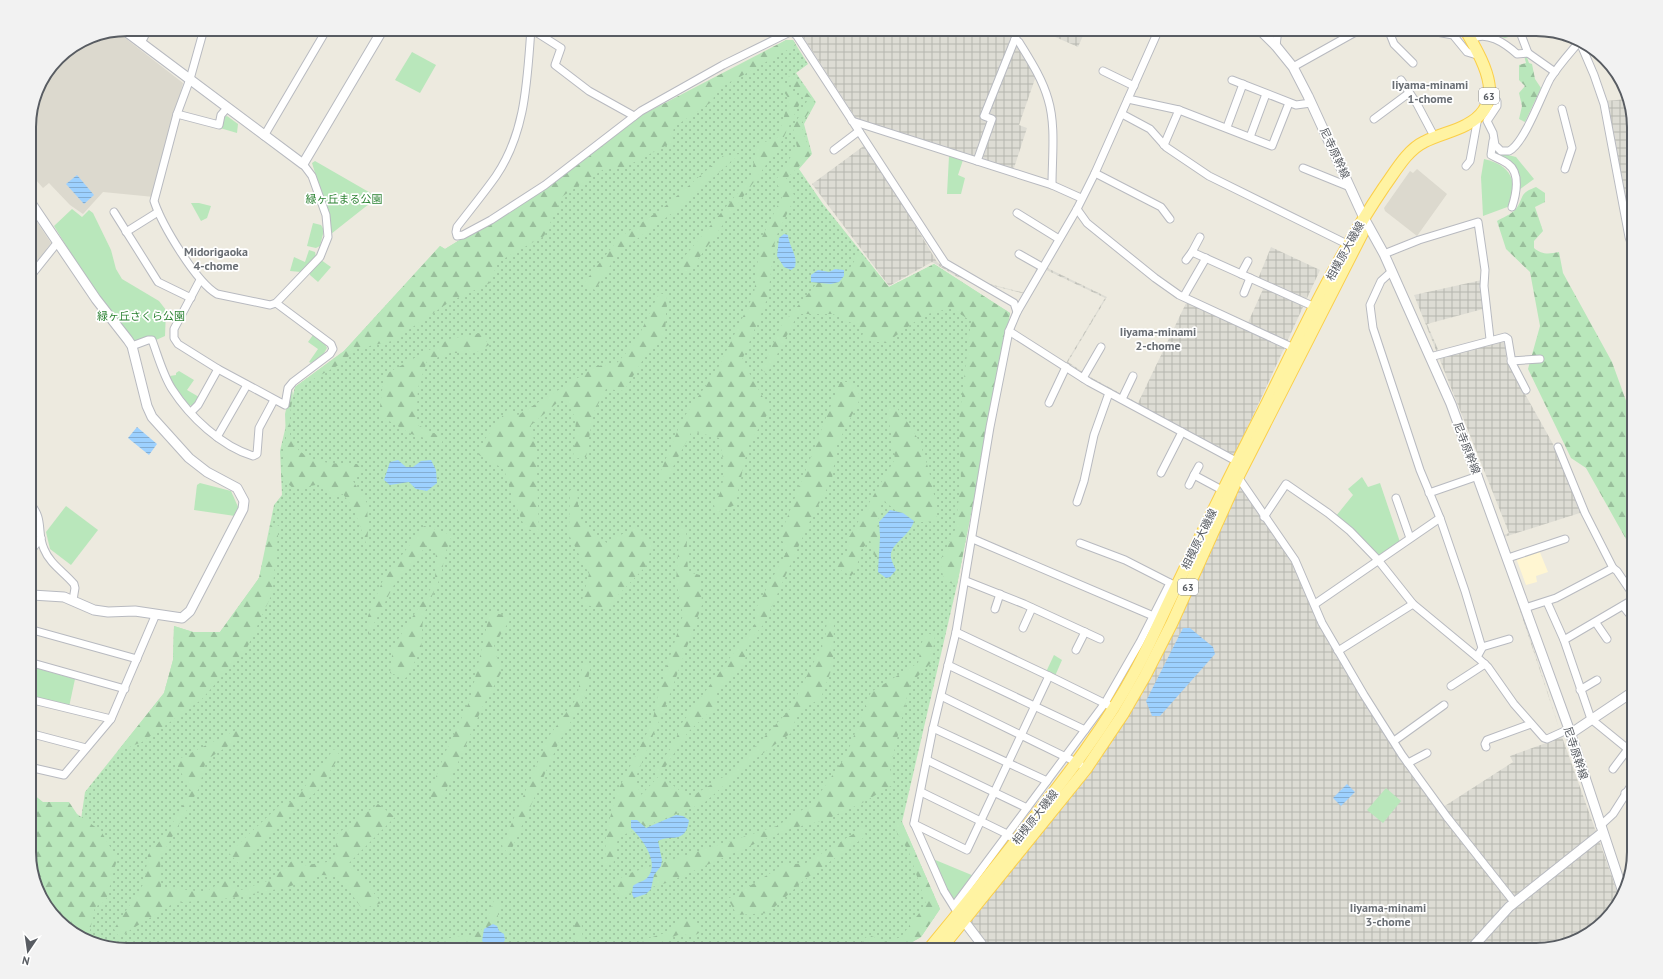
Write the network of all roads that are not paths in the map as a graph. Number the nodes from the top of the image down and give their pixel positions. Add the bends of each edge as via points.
1 (132, 36) edge
2 (144, 36) edge
3 (202, 36) edge
4 (323, 36) edge
5 (378, 36) edge
6 (530, 36) edge
7 (542, 36) edge
8 (779, 36) edge
9 (795, 36) edge
10 (1156, 36) edge
11 (1266, 36) edge
12 (1277, 36) edge
13 (1348, 36) edge
14 (1391, 36) edge
15 (1454, 36) edge
16 (1469, 36) edge
17 (1522, 36) edge
18 (1015, 38) joint
19 (1471, 40) junction
20 (141, 43) junction
21 (1576, 45) edge
22 (1276, 46) junction
23 (1582, 48) edge
24 (1528, 53) junction
25 (1480, 56) junction
26 (1412, 59) dead end
27 (1293, 67) junction
28 (1555, 72) junction
29 (1105, 74) dead end
30 (190, 79) junction
31 (1232, 80) dead end
32 (1401, 80) dead end
33 (1243, 84) junction
34 (1134, 86) junction
35 (1409, 93) junction
36 (1266, 94) junction
37 (1489, 97) junction
38 (1128, 99) junction
39 (1289, 103) junction
40 (1311, 103) junction
41 (227, 108) junction
42 (1562, 109) dead end
43 (1179, 110) junction
44 (177, 114) junction
45 (1122, 114) junction
46 (634, 116) junction
47 (1478, 117) junction
48 (1374, 119) dead end
49 (852, 121) junction
50 (1227, 127) junction
51 (859, 131) junction
52 (264, 136) junction
53 (1250, 137) junction
54 (1435, 138) junction
55 (1494, 139) junction
56 (1164, 145) junction
57 (834, 150) dead end
58 (977, 161) junction
59 (1470, 163) dead end
60 (303, 164) junction
61 (1303, 168) dead end
62 (1565, 169) dead end
63 (1095, 173) junction
64 (1052, 185) junction
65 (1350, 187) junction
66 (1081, 198) junction
67 (1512, 208) dead end
68 (1076, 209) junction
69 (36, 211) edge
70 (114, 212) dead end
71 (158, 212) junction
72 (1017, 213) dead end
73 (1171, 218) dead end
74 (1366, 221) junction
75 (1627, 226) edge
76 (126, 232) junction
77 (1200, 237) dead end
78 (1059, 239) junction
79 (57, 243) junction
80 (1351, 246) junction
81 (1192, 252) junction
82 (1019, 254) dead end
83 (1384, 254) junction
84 (1206, 258) junction
85 (1186, 260) dead end
86 (1248, 260) dead end
87 (1042, 267) junction
88 (36, 269) edge
89 (1392, 271) junction
90 (1241, 274) junction
91 (1250, 278) junction
92 (200, 280) junction
93 (1244, 293) dead end
94 (1184, 296) junction
95 (190, 298) junction
96 (276, 303) junction
97 (1318, 309) junction
98 (1017, 312) junction
99 (1009, 331) junction
100 (1490, 339) junction
101 (132, 346) junction
102 (1297, 350) junction
103 (1101, 351) dead end
104 (1430, 357) junction
105 (1540, 359) dead end
106 (1511, 361) junction
107 (1066, 367) junction
108 (218, 369) junction
109 (1133, 376) dead end
110 (1083, 378) junction
111 (247, 385) junction
112 (1526, 390) dead end
113 (1109, 393) junction
114 (274, 400) junction
115 (1122, 400) junction
116 (1051, 403) dead end
117 (191, 412) junction
118 (1182, 432) junction
119 (217, 437) junction
120 (1558, 447) dead end
121 (1236, 462) junction
122 (1199, 466) dead end
123 (1161, 473) dead end
124 (1194, 475) junction
125 (1478, 476) junction
126 (1238, 477) junction
127 (1189, 485) dead end
128 (1222, 490) junction
129 (1429, 492) junction
130 (1077, 502) dead end
131 (1395, 503) dead end
132 (36, 512) edge
133 (1264, 517) junction
134 (1440, 518) junction
135 (41, 538) junction
136 (1410, 538) junction
137 (973, 539) junction
138 (1565, 539) dead end
139 (1080, 543) dead end
140 (36, 544) edge
141 (1508, 558) junction
142 (1378, 560) junction
143 (1612, 568) junction
144 (966, 581) junction
145 (1174, 584) junction
146 (1627, 586) edge
147 (1187, 590) junction
148 (36, 594) edge
149 (1000, 594) junction
150 (73, 600) junction
151 (1547, 602) junction
152 (1315, 604) junction
153 (1413, 604) junction
154 (1627, 604) edge
155 (1623, 606) junction
156 (1032, 608) junction
157 (1525, 608) junction
158 (995, 609) dead end
159 (1627, 611) edge
160 (156, 614) junction
161 (1158, 618) junction
162 (1596, 622) junction
163 (1022, 628) dead end
164 (36, 631) edge
165 (956, 632) junction
166 (1085, 632) junction
167 (1100, 638) dead end
168 (1509, 639) dead end
169 (1608, 639) dead end
170 (1564, 640) junction
171 (1482, 647) junction
172 (1076, 650) dead end
173 (1338, 651) junction
174 (1477, 657) junction
175 (138, 659) junction
176 (36, 664) edge
177 (1485, 664) junction
178 (948, 665) junction
179 (1049, 676) junction
180 (1597, 680) dead end
181 (1451, 686) dead end
182 (125, 689) junction
183 (1580, 690) junction
184 (941, 696) junction
185 (1627, 698) edge
186 (36, 701) edge
187 (1444, 705) dead end
188 (1035, 706) junction
189 (1114, 708) junction
190 (111, 719) junction
191 (1591, 719) junction
192 (1531, 724) junction
193 (933, 728) junction
194 (1085, 730) junction
195 (1569, 732) junction
196 (1022, 734) junction
197 (36, 735) edge
198 (1394, 741) junction
199 (1486, 747) dead end
200 (86, 748) junction
201 (1627, 748) edge
202 (1427, 753) dead end
203 (1627, 754) edge
204 (1065, 756) junction
205 (927, 760) junction
206 (1078, 762) junction
207 (1007, 763) junction
208 (1408, 764) junction
209 (1615, 764) dead end
210 (36, 769) edge
211 (1086, 769) junction
212 (1046, 781) junction
213 (1627, 790) edge
214 (994, 791) junction
215 (921, 792) junction
216 (1625, 793) joint
217 (1027, 808) junction
218 (980, 820) junction
219 (914, 823) junction
220 (1601, 829) junction
221 (1007, 834) junction
222 (1020, 844) junction
223 (967, 850) junction
224 (964, 857) dead end
225 (1621, 885) edge
226 (1514, 902) junction
227 (959, 913) junction
228 (934, 943) edge
229 (944, 943) edge
230 (981, 943) edge
231 (1476, 943) edge

1 - 20 street
2 - 20 street
3 - 30 street
4 - 52 street
5 - 60 street
6 - 46 street via 526,96 516,135 497,175 458,227 457,236 463,236 492,220 545,185
7 - 46 street via 562,48 555,66 589,91
8 - 46 street
9 - 49 street
10 - 34 street
11 - 22 street, 尼寺原幹線
12 - 22 street
13 - 27 street
14 - 26 street via 1394,44
15 - 25 street via 1467,52
16 - 19 main road, 相模原大磯線 / 63
17 - 24 street
18 - 58 street via 984,116 992,119
18 - 64 street via 1040,78 1048,99 1052,128
19 - 24 street via 1486,37 1509,46 1517,54
19 - 25 main road, 相模原大磯線 / 63
20 - 30 street
21 - 28 street
22 - 27 street, 尼寺原幹線
23 - 75 street via 1604,104
24 - 28 street
25 - 37 main road, 相模原大磯線 / 63 via 1489,80
27 - 40 street, 尼寺原幹線
28 - 55 street via 1513,150 1501,151 1495,145
29 - 34 street
30 - 41 street
30 - 44 street
31 - 33 street
32 - 35 street
33 - 36 street
33 - 50 street
34 - 38 street
35 - 48 street
35 - 54 street
36 - 39 street
36 - 53 street
37 - 47 main road, 相模原大磯線 / 63 via 1485,109
37 - 55 street via 1497,101 1497,106 1487,121
38 - 43 street
38 - 45 street
39 - 40 street
39 - 53 street via 1272,146
40 - 65 street, 尼寺原幹線
41 - 44 street via 221,115 219,125
41 - 52 street
42 - 62 street via 1572,148
43 - 50 street
43 - 56 street
44 - 71 street via 154,201
45 - 56 street via 1150,129
45 - 63 street
47 - 54 main road, 相模原大磯線 / 63 via 1467,125
47 - 59 street
49 - 51 street
49 - 58 street
50 - 53 street
51 - 57 street
51 - 98 street via 945,263 1014,302
52 - 60 street
54 - 74 main road, 相模原大磯線 / 63 via 1396,179
55 - 67 street via 1491,143 1491,155 1515,171 1517,193
56 - 80 street via 1209,176
58 - 64 street
60 - 96 street via 312,176 326,215 328,237 320,257
61 - 65 street
63 - 66 street
63 - 73 street via 1161,207
64 - 66 street
65 - 74 street, 尼寺原幹線
66 - 68 street
68 - 78 street
68 - 94 street via 1087,223 1155,278
69 - 79 street
70 - 76 street
71 - 76 street
71 - 92 street
72 - 78 street via 1024,221
74 - 80 main road, 相模原大磯線 / 63
74 - 83 street, 尼寺原幹線
76 - 95 street via 158,282
77 - 81 street
78 - 87 street
79 - 88 street
79 - 101 street
80 - 97 main road, 相模原大磯線 / 63
81 - 84 street
81 - 85 street
82 - 87 street
83 - 89 street, 尼寺原幹線
83 - 100 street via 1478,222 1485,270 1484,293
84 - 90 street
84 - 94 street
86 - 90 street
87 - 98 street
89 - 104 street, 尼寺原幹線
89 - 129 street via 1381,282 1370,305 1373,328
90 - 91 street
91 - 93 street
91 - 97 street
92 - 95 street
92 - 96 street via 216,294 260,305
94 - 102 street
95 - 108 street via 174,329 174,338 178,344
96 - 114 street via 331,344 332,349 330,354 293,382 288,388 285,405
97 - 102 main road, 相模原大磯線 / 63
98 - 99 street
99 - 107 street
99 - 137 street via 990,427
100 - 104 street
100 - 106 street via 1508,338
101 - 117 street via 152,340 171,388
101 - 160 street via 152,417 189,458 207,472 237,488 244,501 243,509 190,612 182,618
102 - 121 main road, 相模原大磯線 / 63
102 - 126 main road, 相模原大磯線 / 63
103 - 110 street
104 - 125 street, 尼寺原幹線
105 - 106 street
106 - 112 street
107 - 110 street
107 - 116 street
108 - 111 street
108 - 117 street via 198,405
109 - 115 street
110 - 113 street
111 - 114 street
111 - 119 street
113 - 115 street
113 - 130 street via 1094,435 1082,495
114 - 119 street via 259,428 258,454 246,454
115 - 118 street
117 - 119 street
118 - 121 street
118 - 123 street
120 - 143 street via 1585,513
121 - 126 street
121 - 128 main road, 相模原大磯線 / 63
122 - 124 street
124 - 127 street
124 - 128 street
125 - 129 street
125 - 141 street, 尼寺原幹線
126 - 133 street
126 - 147 main road, 相模原大磯線 / 63
128 - 145 main road, 相模原大磯線 / 63
129 - 134 street
131 - 136 street
132 - 135 street via 39,516
133 - 142 street via 1286,484 1350,531
133 - 152 street via 1294,560
134 - 136 street
134 - 171 street
135 - 140 street
135 - 150 street via 54,565 74,584
136 - 142 street
137 - 144 street
137 - 161 street
138 - 141 street
139 - 145 street via 1086,549 1125,560
141 - 157 street, 尼寺原幹線
142 - 152 street
142 - 153 street
143 - 146 street
143 - 151 street
144 - 149 street
144 - 165 street
145 - 147 street
145 - 161 main road, 相模原大磯線 / 63
147 - 189 main road, 相模原大磯線 / 63 via 1145,676
148 - 150 street
149 - 156 street
149 - 158 street
150 - 160 street via 94,610
151 - 157 street
151 - 170 street
152 - 173 street via 1322,623
153 - 173 street
153 - 174 street
154 - 155 street
155 - 159 street
155 - 162 street
156 - 163 street
156 - 166 street
157 - 195 street, 尼寺原幹線
160 - 175 street
161 - 189 main road, 相模原大磯線 / 63 via 1137,668
162 - 169 street
162 - 170 street
164 - 175 street
165 - 178 street
165 - 179 street
166 - 167 street
166 - 172 street
168 - 171 street
170 - 183 street via 1575,667
171 - 174 street
173 - 198 street
174 - 177 street
175 - 182 street
176 - 182 street
177 - 181 street
177 - 192 street
178 - 184 street
178 - 188 street
179 - 188 street
179 - 189 street
180 - 183 street
182 - 190 street
183 - 191 street
184 - 193 street
184 - 196 street
185 - 191 street
186 - 190 street
187 - 198 street via 1425,722
188 - 194 street
188 - 196 street
189 - 194 street
189 - 206 main road, 相模原大磯線 / 63
189 - 211 main road, 相模原大磯線 / 63
190 - 200 street
191 - 195 street
191 - 201 street
192 - 195 street via 1547,739
192 - 199 street via 1487,740 1484,744
193 - 205 street
193 - 207 street
194 - 204 street
195 - 220 street, 尼寺原幹線
196 - 204 street
196 - 207 street
197 - 200 street
198 - 208 street
200 - 210 street via 64,775
202 - 208 street
203 - 209 street
204 - 206 street
204 - 212 street
205 - 214 street
205 - 215 street
206 - 211 street
206 - 222 main road, 相模原大磯線 / 63
207 - 212 street
207 - 214 street
208 - 226 street
211 - 222 main road, 相模原大磯線 / 63
212 - 217 street
213 - 216 street
214 - 217 street
214 - 218 street
215 - 218 street
215 - 219 street
216 - 220 street
217 - 221 street
218 - 221 street
218 - 223 street
219 - 223 street
219 - 227 street via 944,891
220 - 225 street, 尼寺原幹線
220 - 226 street
221 - 222 street
221 - 227 street
222 - 227 main road, 相模原大磯線 / 63
223 - 224 street
226 - 231 street
227 - 228 main road, 相模原大磯線 / 63
227 - 229 main road, 相模原大磯線 / 63
227 - 230 street

